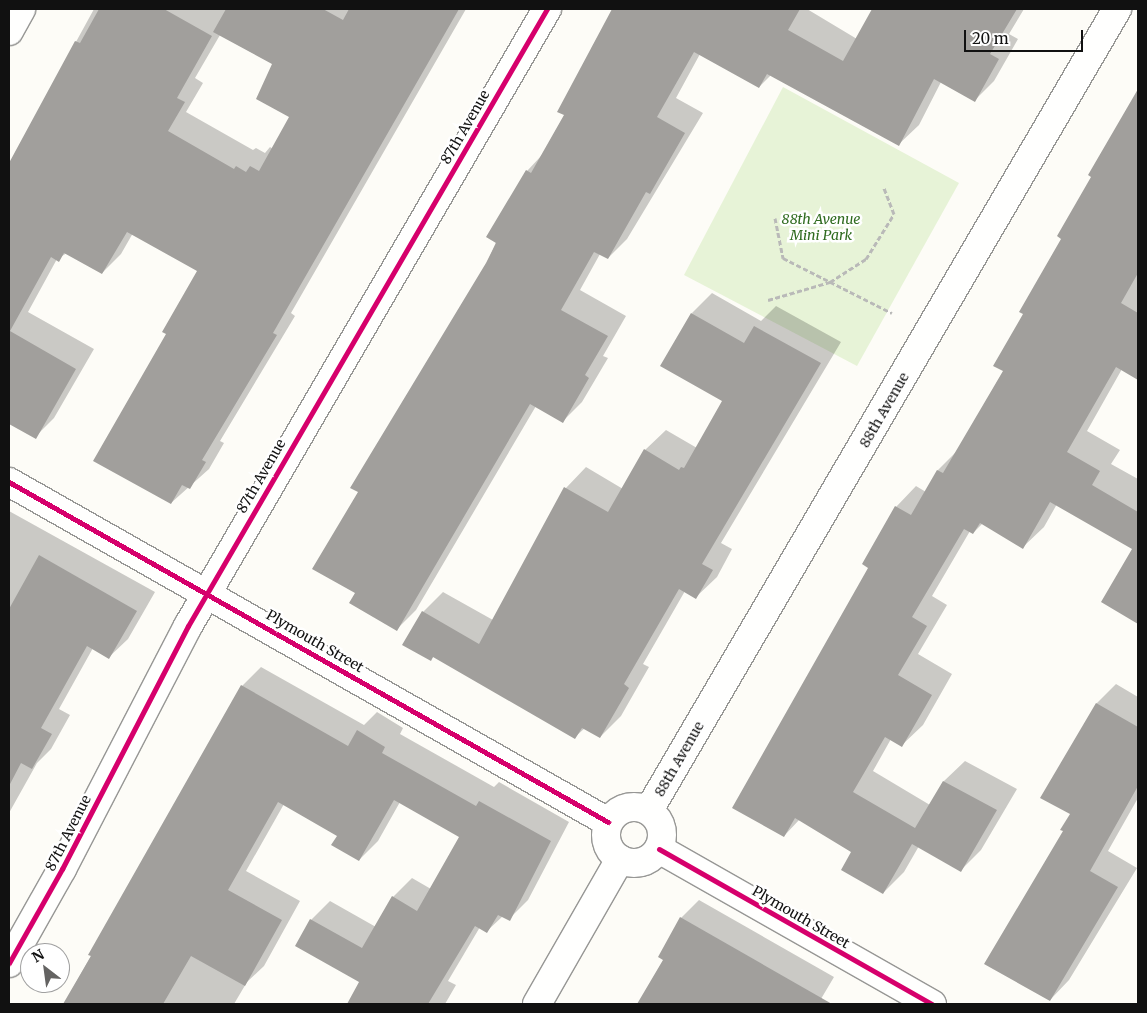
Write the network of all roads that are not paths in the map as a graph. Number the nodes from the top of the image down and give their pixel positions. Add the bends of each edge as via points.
1 (21, 9) edge
2 (547, 9) edge
3 (1117, 9) edge
4 (9, 31) edge
5 (9, 482) edge
6 (207, 593) junction
7 (649, 810) junction
8 (608, 822) junction
9 (659, 850) junction
10 (620, 860) junction
11 (9, 963) edge
12 (537, 1004) edge
13 (932, 1004) edge

1 - 4 street
2 - 6 street, 87th Avenue
3 - 7 street, 88th Avenue
5 - 6 street, Plymouth Street
6 - 8 street, Plymouth Street
6 - 11 street, 87th Avenue
7 - 8 street via 626,807
7 - 9 street via 662,828
8 - 10 street via 607,843
9 - 10 street via 641,862
9 - 13 street, Plymouth Street
10 - 12 street

